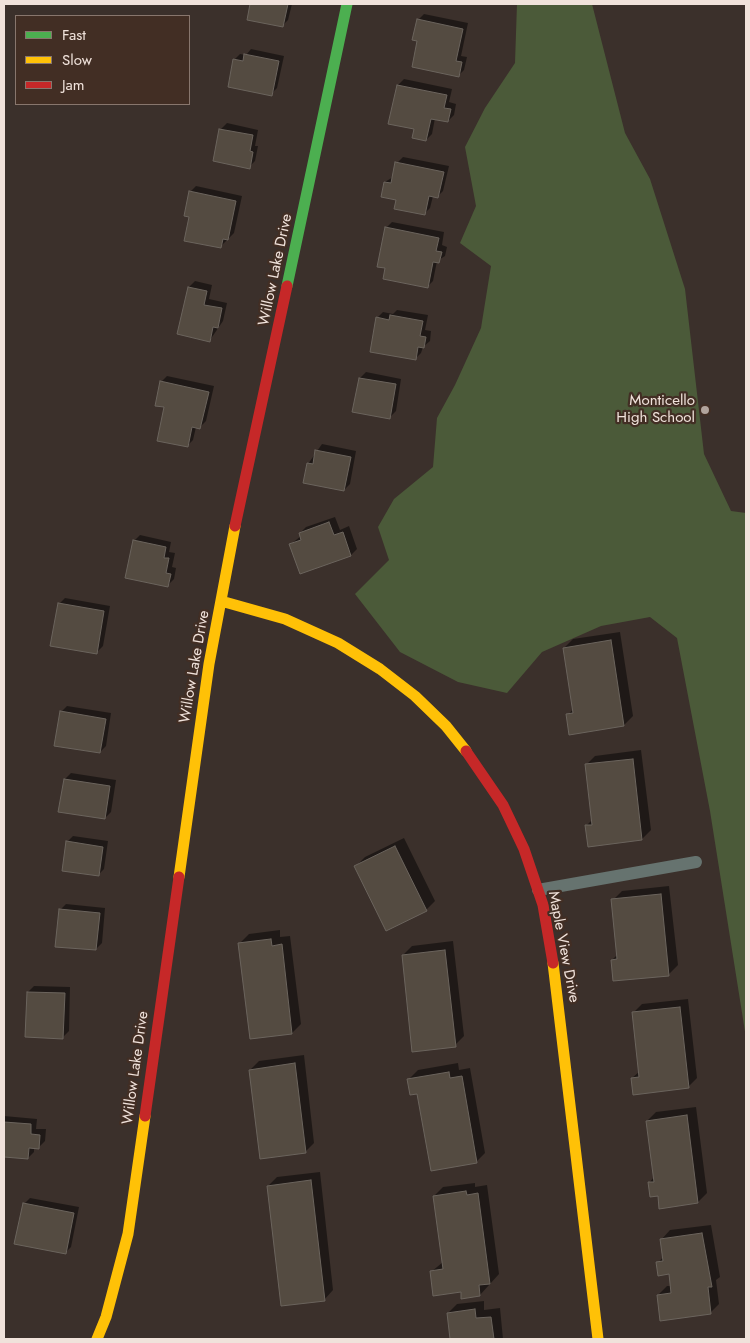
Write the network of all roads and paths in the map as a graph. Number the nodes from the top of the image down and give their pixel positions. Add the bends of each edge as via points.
1 (347, 4) edge
2 (221, 601) junction
3 (696, 862) dead end
4 (538, 890) junction
5 (97, 1339) edge
6 (598, 1339) edge

1 - 2 street, Willow Lake Drive
2 - 4 street, Maple View Drive via 285,618 338,643 415,696 446,726 477,764 503,805 524,849
2 - 5 street, Willow Lake Drive via 167,948 128,1234
3 - 4 lane
4 - 6 street, Maple View Drive via 562,1026

